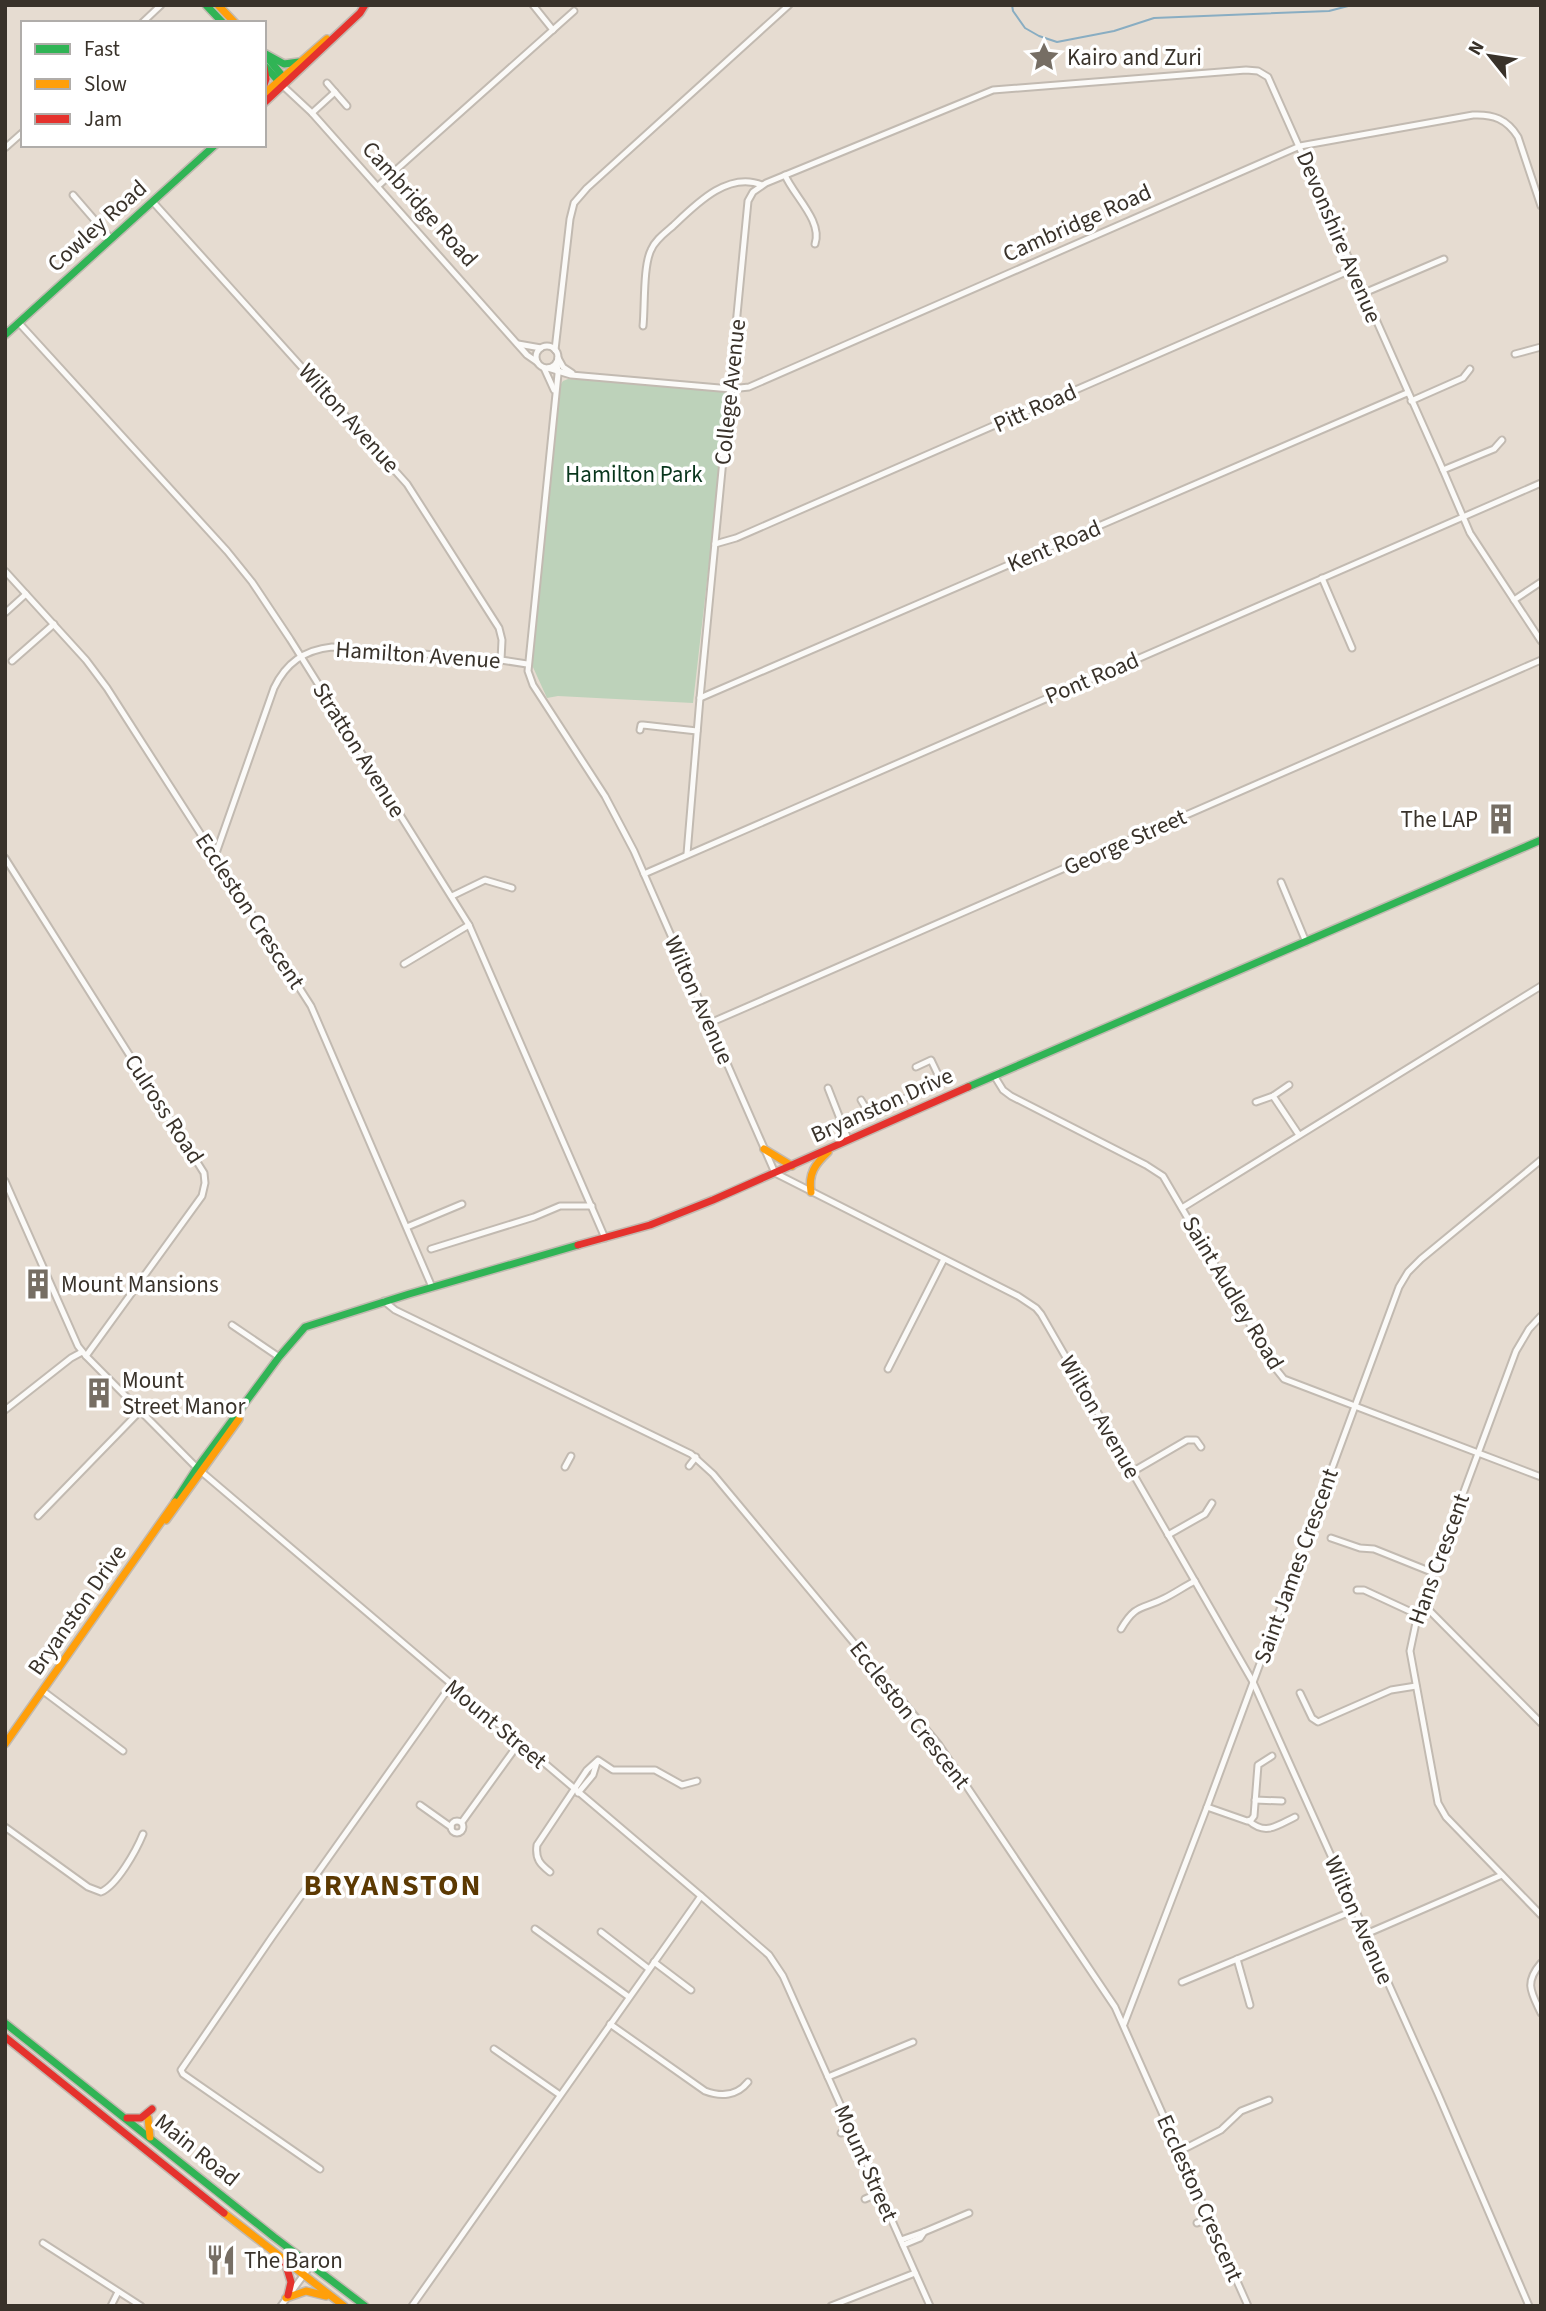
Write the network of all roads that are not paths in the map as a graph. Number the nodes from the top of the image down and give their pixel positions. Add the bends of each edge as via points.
1 (161, 5) edge
2 (206, 5) edge
3 (218, 5) edge
4 (533, 5) edge
5 (789, 5) edge
6 (574, 11) dead end
7 (144, 21) edge
8 (221, 21) edge
9 (233, 21) edge
10 (553, 30) junction
11 (266, 54) edge
12 (266, 56) edge
13 (306, 58) junction
14 (266, 68) edge
15 (283, 81) junction
16 (327, 83) dead end
17 (335, 92) junction
18 (266, 93) edge
19 (266, 101) edge
20 (347, 106) dead end
21 (312, 113) junction
22 (21, 134) edge
23 (1300, 146) junction
24 (213, 147) edge
25 (5, 148) edge
26 (785, 175) junction
27 (762, 185) junction
28 (378, 186) junction
29 (73, 195) dead end
30 (153, 202) junction
31 (1541, 206) edge
32 (111, 239) junction
33 (815, 244) dead end
34 (1444, 260) dead end
35 (1353, 269) junction
36 (1364, 293) junction
37 (19, 323) junction
38 (643, 326) dead end
39 (5, 335) edge
40 (556, 335) junction
41 (518, 344) junction
42 (543, 347) junction
43 (1541, 347) edge
44 (555, 350) junction
45 (1515, 354) dead end
46 (558, 360) junction
47 (537, 362) junction
48 (546, 368) junction
49 (1470, 369) dead end
50 (558, 372) junction
51 (574, 376) junction
52 (555, 389) junction
53 (731, 389) junction
54 (1407, 393) junction
55 (1410, 401) junction
56 (1502, 440) dead end
57 (1443, 470) junction
58 (1541, 482) edge
59 (1462, 517) junction
60 (715, 544) junction
61 (5, 571) edge
62 (1322, 578) junction
63 (1541, 582) edge
64 (26, 594) junction
65 (1514, 600) junction
66 (5, 613) edge
67 (54, 624) junction
68 (1541, 641) edge
69 (1352, 648) dead end
70 (300, 656) junction
71 (501, 660) junction
72 (1541, 660) edge
73 (12, 661) dead end
74 (527, 664) junction
75 (700, 698) junction
76 (640, 730) dead end
77 (697, 731) junction
78 (1541, 840) edge
79 (687, 854) junction
80 (215, 856) junction
81 (5, 859) edge
82 (644, 874) junction
83 (1281, 881) dead end
84 (512, 888) dead end
85 (452, 896) junction
86 (469, 925) junction
87 (1306, 942) junction
88 (404, 964) dead end
89 (1541, 986) edge
90 (710, 1023) junction
91 (916, 1067) dead end
92 (995, 1077) junction
93 (1289, 1085) dead end
94 (828, 1088) dead end
95 (914, 1096) junction
96 (1273, 1096) junction
97 (861, 1100) dead end
98 (1256, 1102) dead end
99 (890, 1105) junction
100 (920, 1109) junction
101 (895, 1119) junction
102 (1299, 1135) junction
103 (848, 1139) junction
104 (833, 1147) junction
105 (764, 1149) junction
106 (1541, 1160) edge
107 (792, 1166) junction
108 (775, 1173) junction
109 (5, 1181) edge
110 (811, 1192) junction
111 (462, 1204) dead end
112 (592, 1206) junction
113 (1182, 1208) junction
114 (407, 1227) junction
115 (605, 1238) junction
116 (432, 1249) dead end
117 (944, 1259) junction
118 (432, 1287) junction
119 (384, 1301) junction
120 (1541, 1316) edge
121 (232, 1325) dead end
122 (84, 1354) junction
123 (279, 1357) junction
124 (888, 1369) dead end
125 (1354, 1407) junction
126 (5, 1410) edge
127 (141, 1410) junction
128 (1201, 1447) dead end
129 (1478, 1453) junction
130 (571, 1456) dead end
131 (695, 1457) junction
132 (689, 1466) dead end
133 (565, 1467) dead end
134 (200, 1470) junction
135 (1132, 1472) junction
136 (1541, 1477) edge
137 (244, 1498) dead end
138 (1212, 1503) dead end
139 (239, 1504) junction
140 (38, 1516) dead end
141 (1168, 1535) junction
142 (1331, 1538) dead end
143 (1434, 1573) junction
144 (1195, 1581) junction
145 (1357, 1590) dead end
146 (1422, 1603) junction
147 (1418, 1615) junction
148 (1121, 1629) dead end
149 (1253, 1682) junction
150 (451, 1685) junction
151 (1416, 1686) junction
152 (43, 1691) junction
153 (1300, 1693) dead end
154 (1541, 1723) edge
155 (519, 1743) junction
156 (5, 1744) edge
157 (123, 1751) dead end
158 (1272, 1756) dead end
159 (697, 1781) dead end
160 (576, 1791) junction
161 (1255, 1800) junction
162 (1282, 1801) dead end
163 (420, 1805) dead end
164 (1207, 1807) junction
165 (1295, 1817) dead end
166 (1249, 1821) junction
167 (462, 1822) junction
168 (5, 1827) edge
169 (451, 1827) junction
170 (144, 1835) dead end
171 (550, 1872) dead end
172 (1502, 1875) junction
173 (701, 1896) junction
174 (1354, 1910) junction
175 (1541, 1914) edge
176 (535, 1928) dead end
177 (601, 1932) dead end
178 (1366, 1934) junction
179 (1237, 1959) junction
180 (654, 1962) junction
181 (1541, 1963) edge
182 (649, 1969) junction
183 (1182, 1982) dead end
184 (691, 1990) dead end
185 (629, 1997) junction
186 (1250, 2005) dead end
187 (1541, 2013) edge
188 (5, 2023) edge
189 (610, 2024) junction
190 (1124, 2024) junction
191 (5, 2037) edge
192 (913, 2042) dead end
193 (494, 2049) dead end
194 (828, 2077) junction
195 (748, 2082) dead end
196 (560, 2095) junction
197 (1269, 2100) dead end
198 (152, 2109) dead end
199 (123, 2116) junction
200 (148, 2118) dead end
201 (850, 2128) junction
202 (142, 2130) junction
203 (841, 2133) dead end
204 (150, 2137) junction
205 (140, 2147) junction
206 (1180, 2151) junction
207 (320, 2169) dead end
208 (879, 2193) junction
209 (865, 2199) dead end
210 (969, 2213) dead end
211 (1209, 2218) junction
212 (1197, 2223) dead end
213 (902, 2242) junction
214 (43, 2243) dead end
215 (285, 2260) junction
216 (311, 2265) junction
217 (915, 2273) junction
218 (303, 2275) junction
219 (118, 2292) junction
220 (287, 2296) junction
221 (340, 2303) edge
222 (111, 2306) edge
223 (141, 2306) edge
224 (281, 2306) edge
225 (365, 2306) edge
226 (412, 2306) edge
227 (831, 2306) edge
228 (930, 2306) edge
229 (1248, 2306) edge
230 (1530, 2306) edge

1 - 7 street
2 - 8 main road
3 - 9 main road
4 - 10 street
5 - 40 street via 574,203
6 - 10 street
10 - 28 street
11 - 13 main road via 289,64
12 - 15 main road, Cambridge Road
13 - 15 main road
13 - 15 main road via 365,5
14 - 15 main road, Cambridge Road
15 - 18 main road
15 - 19 main road
15 - 21 street, Cambridge Road
16 - 17 street
17 - 20 street
17 - 21 street
21 - 28 street, Cambridge Road
22 - 25 street
23 - 26 street, Devonshire Avenue via 1271,81 1258,71 1246,70 993,90
23 - 31 street, Cambridge Road via 1473,115 1493,116 1518,136
23 - 35 street, Devonshire Avenue
23 - 53 street, Cambridge Road via 757,384
24 - 30 main road, Cowley Road
26 - 27 street
26 - 33 street via 807,207 817,234
27 - 38 street via 739,181 708,195 654,243
27 - 53 street, College Avenue via 747,206
28 - 41 street, Cambridge Road
29 - 32 street
30 - 32 main road, Cowley Road
30 - 71 street, Wilton Avenue via 407,484 499,628
32 - 37 main road, Cowley Road
34 - 36 street
35 - 36 street, Devonshire Avenue
35 - 60 street, Pitt Road
36 - 54 street, Devonshire Avenue
37 - 39 main road, Cowley Road
37 - 70 street, Stratton Avenue via 227,551
40 - 42 street
40 - 44 street
41 - 42 street
41 - 47 street, Cambridge Road
42 - 44 street
42 - 47 street
43 - 45 street
44 - 46 street
46 - 48 street
46 - 50 street, Hamilton Avenue
46 - 51 street
47 - 48 street
48 - 50 street, Cambridge Road
48 - 52 street, Hamilton Avenue
49 - 55 street via 1463,378
50 - 51 street, Cambridge Road
50 - 52 street, Hamilton Avenue
51 - 52 street via 564,378
51 - 53 street, Cambridge Road
52 - 74 street, Hamilton Avenue
53 - 60 street, College Avenue
54 - 55 street, Devonshire Avenue
54 - 75 street, Kent Road
55 - 57 street, Devonshire Avenue
56 - 57 street via 1494,449
57 - 59 street, Devonshire Avenue
58 - 59 street, Pont Road
59 - 62 street, Pont Road
59 - 65 street, Devonshire Avenue
60 - 75 street, College Avenue
61 - 64 street, Eccleston Crescent
62 - 69 street
62 - 79 street, Pont Road
63 - 65 street
64 - 66 street
64 - 67 street, Eccleston Crescent
65 - 68 street, Devonshire Avenue
67 - 73 street
67 - 80 street, Eccleston Crescent via 107,688
70 - 71 street, Hamilton Avenue via 332,647
70 - 80 street via 274,688
70 - 85 street, Stratton Avenue
71 - 74 street, Hamilton Avenue
72 - 90 street, George Street
74 - 82 street, Wilton Avenue via 530,679 605,796
75 - 77 street, College Avenue
76 - 77 street via 643,724
77 - 79 street, College Avenue
78 - 87 main road, Bryanston Drive
79 - 82 street, Pont Road
80 - 114 street, Eccleston Crescent via 311,1006
81 - 122 street, Culross Road via 204,1173 202,1196
82 - 90 street, Wilton Avenue
83 - 87 street
84 - 85 street via 485,880
85 - 86 street, Stratton Avenue
86 - 88 street
86 - 112 street, Stratton Avenue
87 - 92 main road, Bryanston Drive
89 - 102 street
90 - 105 street, Wilton Avenue
91 - 95 street via 931,1060 942,1083
92 - 100 main road, Bryanston Drive
92 - 113 street, Saint Audley Road via 1011,1097 1154,1169
93 - 96 street
94 - 103 street
95 - 99 street
95 - 100 street
96 - 98 street
96 - 102 street
97 - 99 street via 869,1113
99 - 101 street
100 - 101 main road, Bryanston Drive
101 - 103 main road, Bryanston Drive
102 - 113 street
103 - 104 main road, Bryanston Drive
104 - 107 main road, Bryanston Drive
104 - 110 main road via 813,1167
105 - 107 main road
105 - 108 street, Wilton Avenue
106 - 125 street, Saint James Crescent via 1408,1272 1395,1295
107 - 108 main road, Bryanston Drive
108 - 110 street, Wilton Avenue
108 - 115 main road, Bryanston Drive via 650,1225
109 - 122 street, Mount Street
110 - 117 street, Wilton Avenue
111 - 114 street
112 - 115 street, Stratton Avenue
112 - 116 street via 560,1206
113 - 125 street, Saint Audley Road via 1279,1374
114 - 118 street, Eccleston Crescent
115 - 118 main road, Bryanston Drive
117 - 124 street
117 - 135 street, Wilton Avenue via 1036,1308
118 - 119 main road, Bryanston Drive
119 - 123 main road, Bryanston Drive via 313,1323
119 - 131 street, Eccleston Crescent
120 - 129 street, Hans Crescent via 1516,1351
121 - 123 street
122 - 126 street, Culross Road via 71,1358
122 - 127 street, Mount Street
123 - 134 main road, Bryanston Drive
125 - 129 street, Saint Audley Road
125 - 149 street, Saint James Crescent
127 - 134 street, Mount Street
127 - 140 street
128 - 135 street via 1196,1440 1187,1440
129 - 136 street, Saint Audley Road
129 - 143 street, Hans Crescent
130 - 133 street
131 - 132 street
131 - 190 street, Eccleston Crescent via 939,1745
134 - 139 street, Mount Street
134 - 152 main road, Bryanston Drive
135 - 141 street, Wilton Avenue
137 - 139 street
138 - 141 street via 1205,1514
139 - 150 street, Mount Street
141 - 144 street, Wilton Avenue
142 - 143 street
143 - 146 street, Hans Crescent
144 - 148 street via 1131,1613
144 - 149 street, Wilton Avenue
145 - 147 street
146 - 147 street, Hans Crescent
146 - 154 street
147 - 151 street, Hans Crescent via 1410,1651
149 - 164 street, Saint James Crescent
149 - 174 street, Wilton Avenue
150 - 155 street, Mount Street
150 - 207 street via 182,2067 183,2074
151 - 153 street via 1391,1690 1318,1722
151 - 172 street, Hans Crescent via 1438,1804
152 - 156 main road, Bryanston Drive
152 - 157 street
155 - 160 street, Mount Street
155 - 167 street
158 - 161 street via 1258,1765
159 - 160 street via 682,1785 654,1770 613,1770 597,1762
160 - 171 street via 537,1845 535,1855
160 - 173 street, Mount Street
161 - 162 street
161 - 166 street
163 - 169 street
164 - 166 street
164 - 190 street, Saint James Crescent
165 - 166 street via 1272,1830
167 - 169 street via 455,1821
167 - 169 street via 460,1833
168 - 170 street via 101,1892 110,1886
172 - 175 street, Hans Crescent
172 - 178 street
173 - 180 street
173 - 194 street, Mount Street via 777,1965
174 - 178 street, Wilton Avenue
174 - 179 street
176 - 185 street
177 - 182 street
178 - 230 street, Wilton Avenue
179 - 183 street
179 - 186 street
180 - 182 street
180 - 184 street
181 - 187 street via 1530,1984
182 - 185 street
185 - 189 street
188 - 199 main road, Main Road
189 - 195 street via 705,2091 734,2094
189 - 196 street
190 - 206 street, Eccleston Crescent
191 - 205 main road, Main Road
192 - 194 street
193 - 196 street
194 - 201 street, Mount Street
196 - 226 street
197 - 206 street via 1241,2111 1221,2130
198 - 199 main road via 141,2118
199 - 202 main road, Main Road
200 - 204 main road
201 - 203 street
201 - 208 street, Mount Street
202 - 204 main road, Main Road
202 - 205 main road
204 - 216 main road, Main Road
205 - 215 main road, Main Road
206 - 211 street, Eccleston Crescent
208 - 209 street
208 - 213 street, Mount Street
210 - 213 street
211 - 212 street
211 - 229 street, Eccleston Crescent
213 - 217 street, Mount Street
214 - 219 street
215 - 218 main road, Main Road
215 - 220 main road
216 - 218 street
216 - 225 main road, Main Road
217 - 227 street
217 - 228 street, Mount Street
218 - 220 street
218 - 221 main road, Main Road
219 - 222 street
219 - 223 street
220 - 221 main road via 316,2292
220 - 224 street

